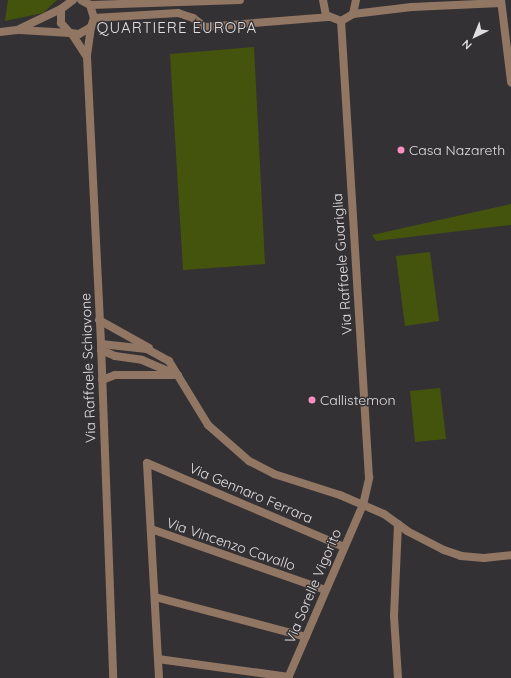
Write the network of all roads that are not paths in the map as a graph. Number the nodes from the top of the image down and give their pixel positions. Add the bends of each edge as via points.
1 (73, 0) edge
2 (81, 0) edge
3 (106, 0) edge
4 (191, 0) edge
5 (240, 0) edge
6 (322, 0) edge
7 (356, 0) edge
8 (501, 2) edge
9 (90, 5) junction
10 (114, 5) junction
11 (61, 9) junction
12 (353, 14) junction
13 (328, 17) junction
14 (94, 18) junction
15 (341, 21) junction
16 (91, 27) junction
17 (17, 30) junction
18 (0, 32) edge
19 (71, 33) junction
20 (87, 57) junction
21 (511, 82) edge
22 (99, 320) junction
23 (101, 347) junction
24 (162, 356) junction
25 (178, 375) junction
26 (102, 380) junction
27 (363, 505) junction
28 (398, 524) junction
29 (151, 530) junction
30 (344, 547) junction
31 (511, 555) edge
32 (501, 557) junction
33 (511, 560) edge
34 (326, 590) junction
35 (155, 597) junction
36 (306, 637) junction
37 (158, 659) junction
38 (288, 677) edge
39 (113, 678) edge
40 (159, 678) edge
41 (398, 678) edge

1 - 11 street
2 - 9 street
3 - 10 street
4 - 5 street
4 - 10 street
6 - 13 street via 323,10
7 - 12 street
8 - 12 street via 412,7
8 - 21 street
9 - 10 street
9 - 14 street
11 - 17 street
11 - 19 street via 61,23
12 - 15 street
13 - 14 street via 205,27 193,18 178,13
13 - 15 street
14 - 16 street, Via Raffaele Schiavone
15 - 27 street, Via Raffaele Guariglia via 368,478
16 - 19 street via 79,34
16 - 20 street, Via Raffaele Schiavone
17 - 18 street
17 - 19 street
19 - 20 street
20 - 22 street, Via Raffaele Schiavone
22 - 23 street, Via Raffaele Schiavone
22 - 24 street
23 - 24 street via 147,349
23 - 25 street via 115,356 142,360
23 - 26 street, Via Raffaele Schiavone
24 - 25 street via 169,361
25 - 26 street via 115,375
25 - 27 street via 208,425 249,461 274,474
26 - 39 street, Via Raffaele Schiavone
27 - 28 street via 384,514
27 - 30 street, Via Sorelle Vigorito
28 - 32 street via 444,550 461,556
28 - 41 street via 394,616
29 - 30 street, Via Gennaro Ferrara via 147,463
29 - 34 street, Via Vincenzo Cavallo
29 - 35 street
30 - 34 street, Via Sorelle Vigorito
31 - 32 street
32 - 33 street
34 - 36 street, Via Sorelle Vigorito
35 - 36 street
35 - 37 street
36 - 38 street, Via Sorelle Vigorito
37 - 38 street
37 - 40 street

